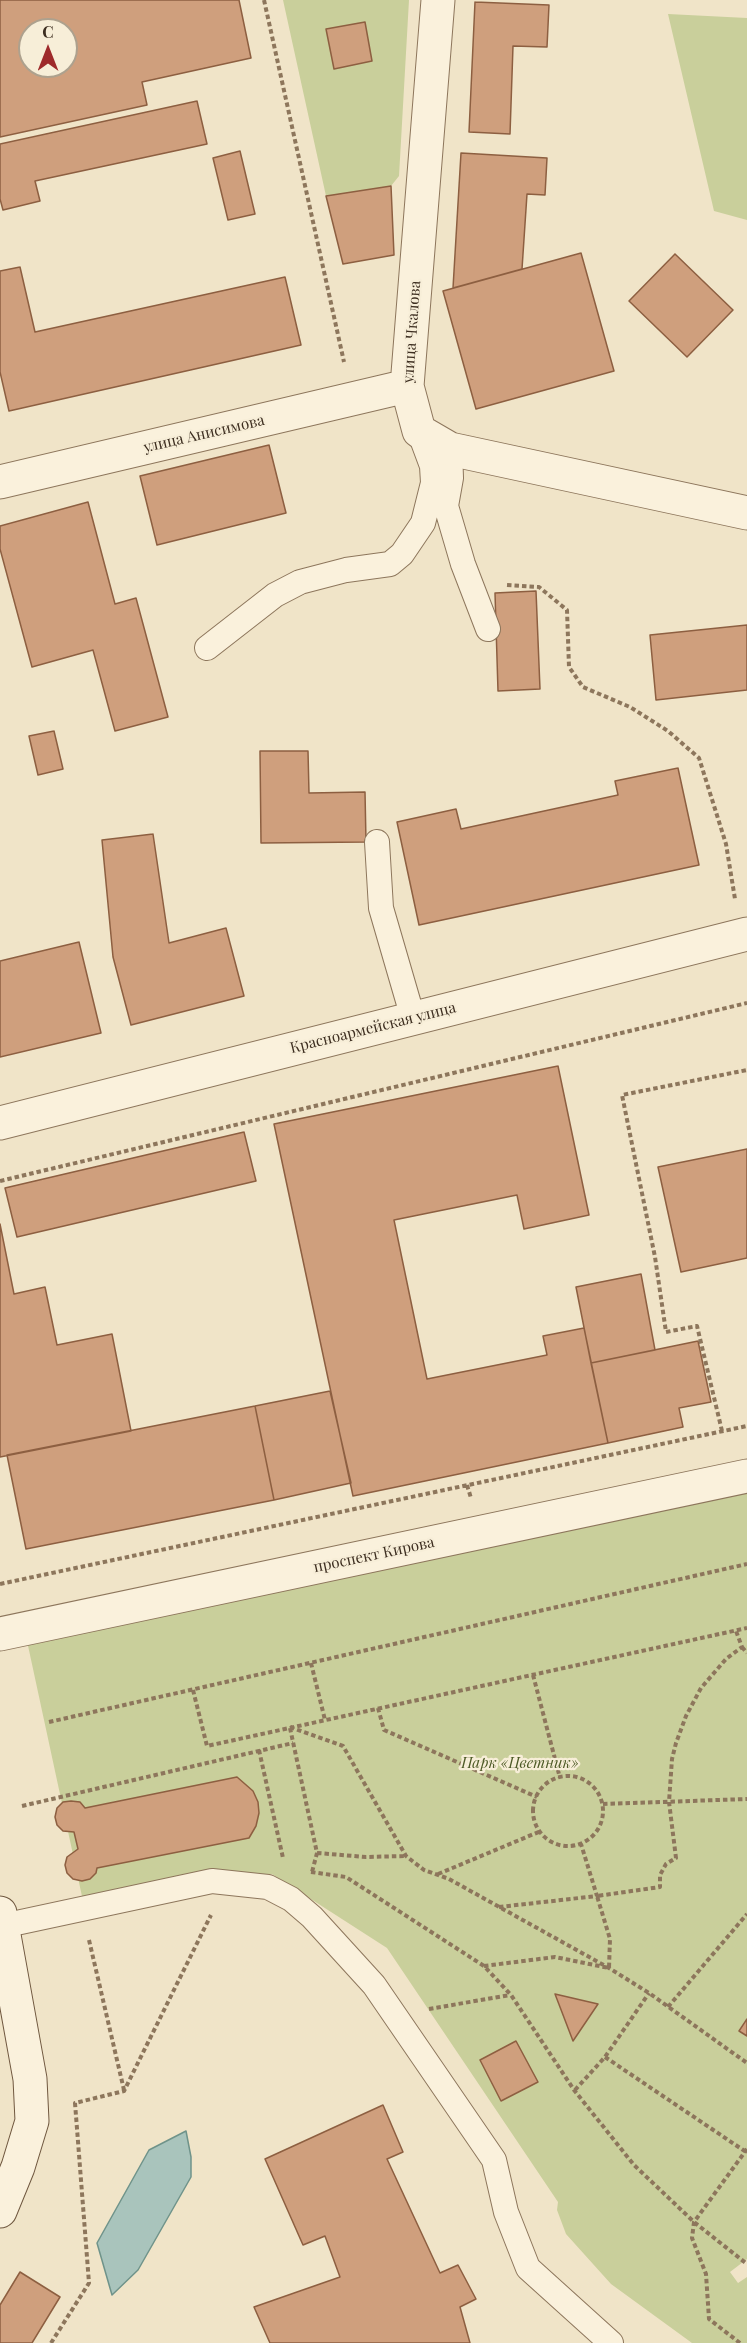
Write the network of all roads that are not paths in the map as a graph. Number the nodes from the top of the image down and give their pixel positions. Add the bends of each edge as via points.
1 (438, 0) edge
2 (407, 386) junction
3 (419, 431) junction
4 (450, 449) junction
5 (0, 482) edge
6 (747, 513) edge
7 (488, 629) dead end
8 (207, 648) dead end
9 (377, 842) dead end
10 (744, 934) edge
11 (413, 1018) junction
12 (0, 1124) edge
13 (747, 1476) edge
14 (0, 1634) edge
15 (1, 1919) edge
16 (0, 2211) edge
17 (611, 2343) edge

1 - 2 street, улица Чкалова
2 - 3 street, улица Чкалова
2 - 5 street, улица Анисимова
3 - 4 street
3 - 8 lane via 434,483 423,523 402,554 390,564 300,582 275,595
4 - 6 street
4 - 7 lane via 451,478 446,506
9 - 11 lane via 381,908
10 - 11 street, Красноармейская улица
11 - 12 street, Красноармейская улица
13 - 14 street, проспект Кирова
15 - 16 street via 30,2079 32,2121
15 - 17 lane via 82,1908 212,1881 278,1882 374,1985 494,2160 506,2212 528,2268

